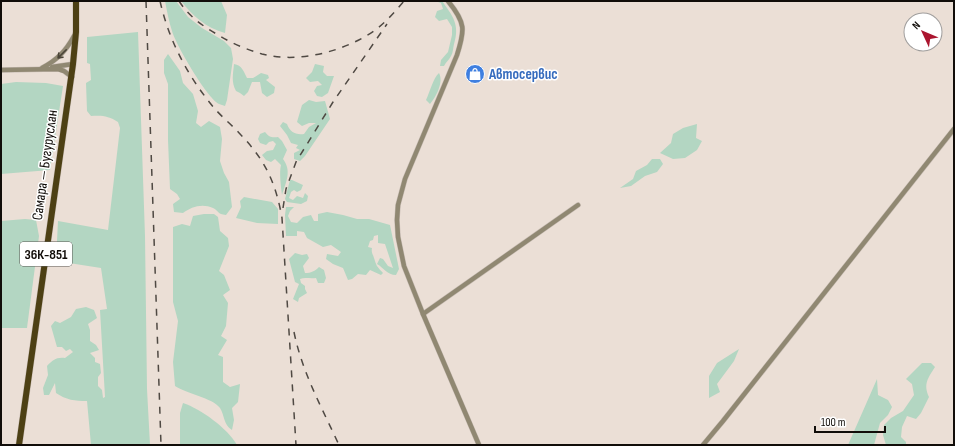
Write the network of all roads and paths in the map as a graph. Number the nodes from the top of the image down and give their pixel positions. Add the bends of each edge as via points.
1 (76, 1) edge
2 (448, 1) edge
3 (76, 32) junction
4 (74, 64) junction
5 (40, 69) junction
6 (1, 70) edge
7 (72, 77) junction
8 (954, 129) edge
9 (578, 205) dead end
10 (423, 314) junction
11 (19, 445) edge
12 (479, 445) edge
13 (702, 445) edge

1 - 3 main road, 36К-851
2 - 10 street via 461,19 464,29 462,40 405,179 398,205 397,220 404,266
3 - 4 main road, Самара — Бугуруслан / 36К-851
3 -> 5 street via 69,47 61,56
4 - 5 street
4 - 7 main road, Самара — Бугуруслан / 36К-851
5 - 6 street
5 - 7 street via 64,71
7 - 11 main road, Самара — Бугуруслан / 36К-851
8 - 13 street
9 - 10 street
10 - 12 street

